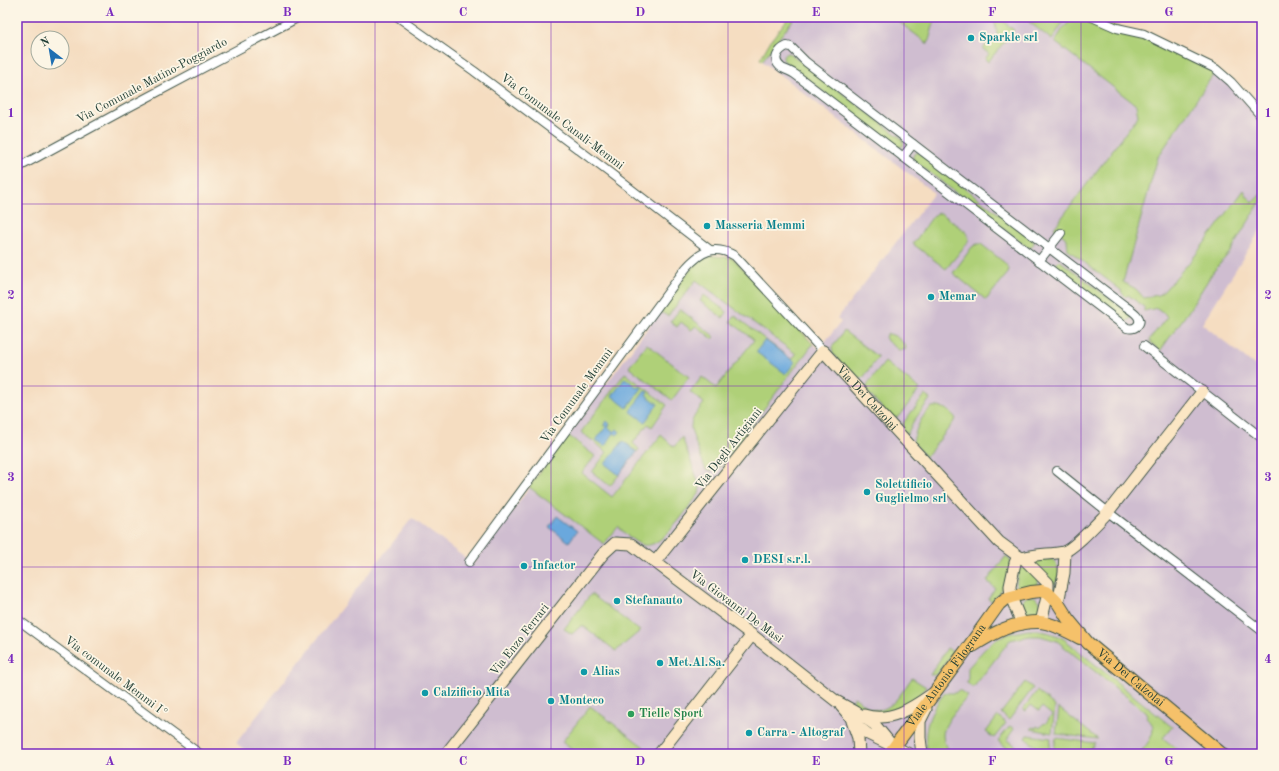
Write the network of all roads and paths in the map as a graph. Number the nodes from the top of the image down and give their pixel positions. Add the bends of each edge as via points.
1 (299, 17) edge
2 (398, 17) edge
3 (1092, 17) edge
4 (1262, 117) edge
5 (913, 144) junction
6 (903, 157) junction
7 (17, 168) edge
8 (1060, 233) dead end
9 (1049, 248) junction
10 (710, 250) junction
11 (1039, 261) junction
12 (1144, 346) dead end
13 (823, 351) junction
14 (1202, 392) junction
15 (1262, 438) edge
16 (1058, 471) dead end
17 (1108, 512) junction
18 (616, 543) joint
19 (1065, 552) junction
20 (1021, 557) junction
21 (469, 562) dead end
22 (656, 562) junction
23 (1048, 593) junction
24 (1011, 597) junction
25 (1058, 603) junction
26 (17, 619) edge
27 (1041, 622) junction
28 (1022, 624) junction
29 (1262, 630) edge
30 (752, 634) junction
31 (1088, 643) junction
32 (967, 649) junction
33 (934, 692) junction
34 (853, 715) junction
35 (892, 752) edge
36 (200, 754) edge
37 (446, 754) edge
38 (659, 754) edge
39 (859, 754) edge
40 (909, 754) edge
41 (922, 754) edge
42 (1222, 754) edge

1 - 7 street, Via Comunale Matino-Poggiardo
2 - 10 street, Via Comunale Canali-Memmi via 617,178
3 - 4 street via 1117,28 1144,34 1216,70 1231,82
5 - 6 street
5 - 6 street via 791,47 787,46 780,50 776,61 782,68 796,75
5 - 9 street
6 - 11 street
8 - 9 street
9 - 11 street
9 - 11 street via 1137,315 1138,326 1134,329 1127,328
10 - 13 street, Via Dei Calzolai via 735,256
10 - 21 street, Via Comunale Memmi via 699,255 686,268
12 - 14 street
13 - 20 street, Via Dei Calzolai via 999,542
13 - 22 street, Via Degli Artigiani
14 - 15 street
14 - 17 street
16 - 17 street
17 - 19 street
17 - 29 street
18 - 22 street, Via Giovanni De Masi via 630,544
18 - 37 street, Via Enzo Ferrari via 603,554
19 - 20 street
19 - 25 street
20 - 23 street, Via Dei Calzolai via 1048,583
20 - 24 street via 1015,563 1010,586
22 - 30 street, Via Giovanni De Masi
23 - 24 main road via 1031,592
23 - 25 main road, Via Dei Calzolai
23 - 27 street
24 - 28 street
24 - 32 main road, Viale Antonio Filograna via 999,604
25 - 31 main road, Via Dei Calzolai via 1068,620
26 - 36 street, Via comunale Memmi I°
27 - 28 main road
27 - 31 main road via 1067,631
28 - 32 main road via 995,632
30 - 34 street, Via Giovanni De Masi
30 - 38 street
31 - 42 main road, Via Dei Calzolai
32 - 33 main road, Viale Antonio Filograna
33 - 34 street via 897,714 878,718
33 - 35 main road, Viale Antonio Filograna
33 - 41 street via 920,721
34 - 35 street via 875,725
34 - 39 street
35 - 40 street

